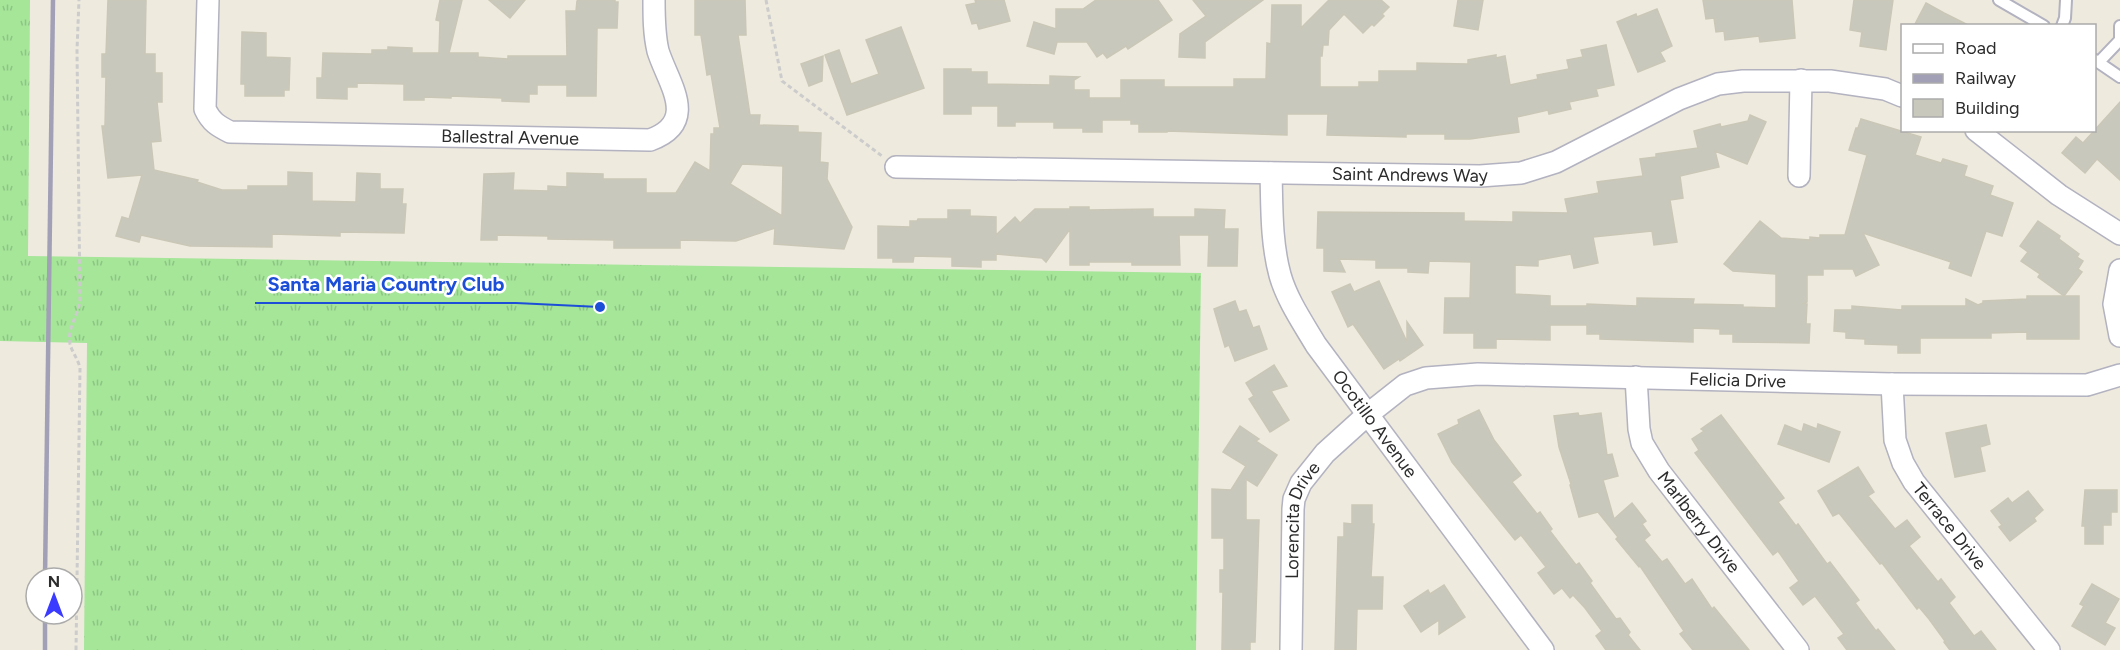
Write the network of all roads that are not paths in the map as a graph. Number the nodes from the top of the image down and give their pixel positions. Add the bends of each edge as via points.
1 (208, 0) edge
2 (654, 0) edge
3 (2066, 0) edge
4 (2003, 1) edge
5 (2041, 24) edge
6 (2063, 24) edge
7 (2120, 26) edge
8 (2097, 61) edge
9 (2120, 77) edge
10 (1800, 80) junction
11 (1901, 96) edge
12 (1979, 132) edge
13 (896, 167) road end
14 (1271, 173) junction
15 (1799, 176) dead end
16 (2120, 234) edge
17 (2120, 270) edge
18 (2120, 336) edge
19 (2120, 375) edge
20 (1636, 377) junction
21 (1892, 384) junction
22 (1367, 415) junction
23 (1292, 650) edge
24 (1543, 650) edge
25 (1798, 650) edge
26 (2049, 650) edge

1 - 2 street, Ballestral Avenue via 205,109 214,124 231,132 650,140 664,135 673,126 678,106 674,86 658,51
3 - 6 lane
4 - 5 lane
7 - 8 lane via 2120,40
8 - 9 lane
10 - 11 street, Saint Andrews Way via 1885,89
10 - 14 street, Saint Andrews Way via 1718,84 1679,99 1556,162 1521,173
10 - 15 street
12 - 16 street via 2059,195
13 - 14 street, Saint Andrews Way
14 - 22 street, Ocotillo Avenue via 1273,243 1289,299 1316,345
17 - 18 street via 2114,304
19 - 21 street, Felicia Drive via 2087,385
20 - 21 street, Felicia Drive
20 - 22 street, Felicia Drive via 1478,374 1425,378 1405,385
20 - 25 street, Marlberry Drive via 1642,443 1659,471
21 - 26 street, Terrace Drive via 1895,440 1914,482
22 - 23 street, Lorencita Drive via 1325,453 1300,483 1294,499
22 - 24 street, Ocotillo Avenue

